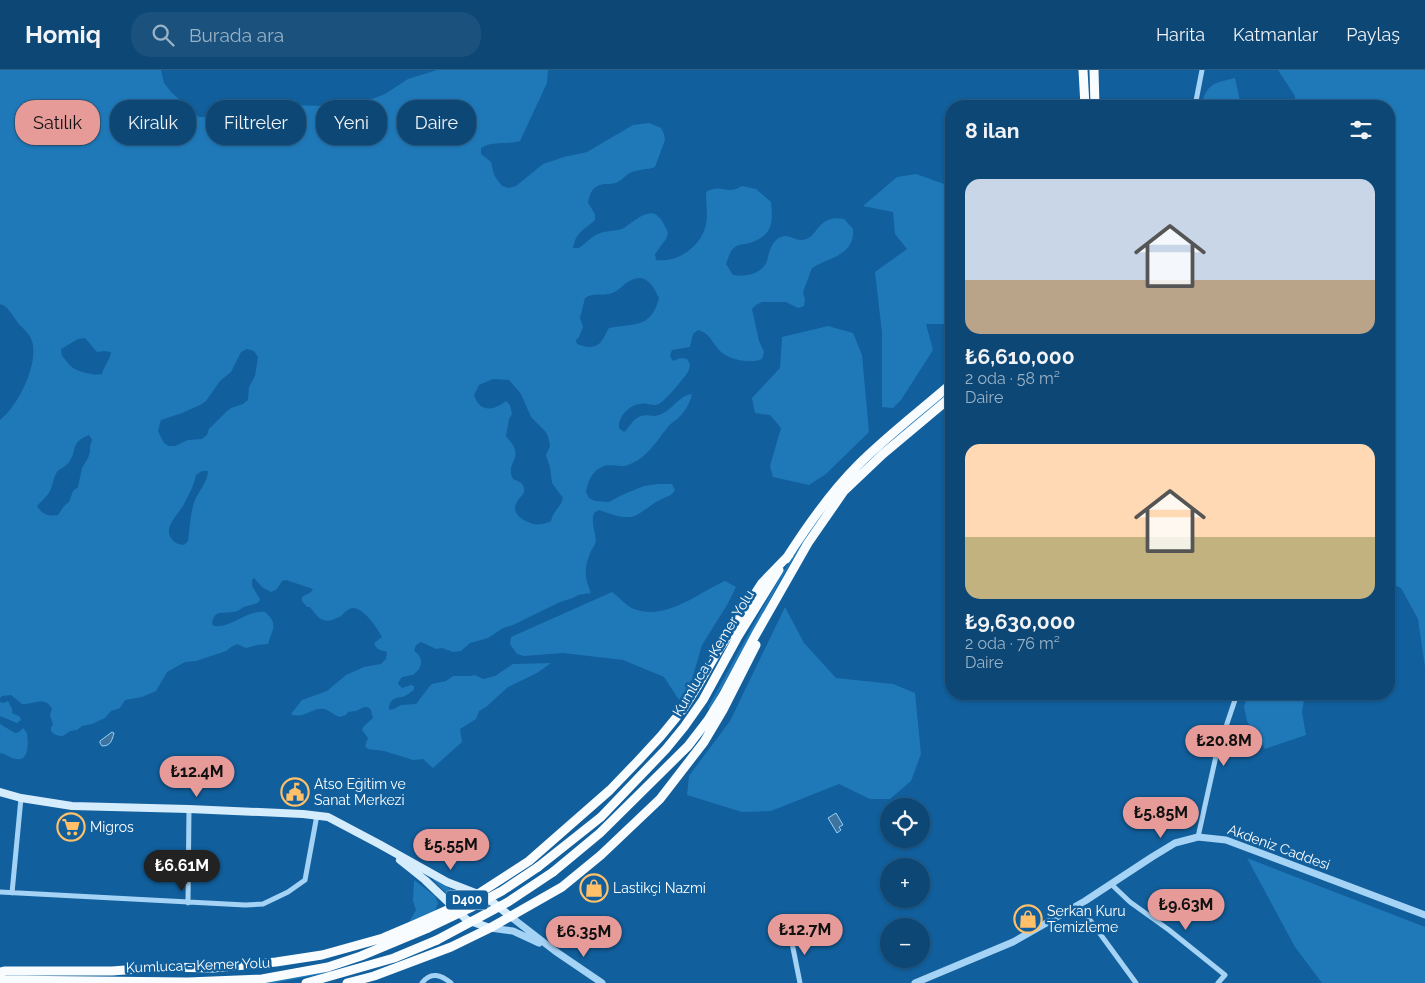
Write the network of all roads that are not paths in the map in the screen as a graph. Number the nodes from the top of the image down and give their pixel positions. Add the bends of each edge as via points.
1 (1082, 70) edge
2 (1094, 70) edge
3 (1202, 70) edge
4 (1084, 100) edge
5 (1096, 100) edge
6 (1196, 100) edge
7 (945, 389) edge
8 (945, 402) edge
9 (789, 555) junction
10 (778, 595) junction
11 (1235, 700) edge
12 (0, 792) edge
13 (21, 798) junction
14 (189, 809) junction
15 (317, 815) junction
16 (1198, 837) junction
17 (379, 844) junction
18 (1111, 884) junction
19 (0, 892) edge
20 (12, 893) junction
21 (478, 894) junction
22 (188, 902) junction
23 (1079, 905) junction
24 (453, 907) junction
25 (1425, 914) edge
26 (511, 917) junction
27 (490, 928) junction
28 (790, 933) dead end
29 (554, 951) junction
30 (0, 972) edge
31 (0, 980) edge
32 (306, 983) edge
33 (348, 983) edge
34 (422, 983) edge
35 (451, 983) edge
36 (602, 983) edge
37 (800, 983) edge
38 (915, 983) edge
39 (1136, 983) edge
40 (1218, 983) edge

1 - 4 highway
2 - 5 highway
3 - 6 street
7 - 9 highway, Kumluca - Kemer Yolu / D400 via 858,465 807,526
8 - 10 highway, Kumluca - Kemer Yolu / D400 via 844,491 808,543
9 - 21 highway, Kumluca - Kemer Yolu / D400 via 762,583 684,708 661,736 610,790 555,839 529,861
9 - 31 highway, Kumluca - Kemer Yolu / D400, bridge via 703,700 666,749 602,817 502,891 428,928 361,956 328,967 262,979 188,982
10 - 26 highway via 723,710 704,742 660,799 562,887
10 - 32 highway, Kumluca - Kemer Yolu / D400, bridge via 699,733 608,826 552,872 508,902 437,940 394,958
11 - 16 street via 1216,756
12 - 13 main road
13 - 14 main road via 72,806
13 - 20 street
14 - 15 main road
14 - 22 street
15 - 17 main road via 328,817
15 - 22 street via 305,880 288,892 263,904
16 - 18 street, Akdeniz Caddesi via 1175,843
16 - 25 street, Akdeniz Caddesi via 1226,840
17 - 21 main road via 447,882
17 - 24 main road via 426,880
18 - 23 street, Akdeniz Caddesi
18 - 40 street via 1225,975
19 - 20 street
20 - 22 street
21 - 24 highway, Kumluca - Kemer Yolu / D400
21 - 26 main road
23 - 38 street, Akdeniz Caddesi via 1013,942
23 - 39 street
24 - 27 main road via 467,920
24 - 30 highway, Kumluca - Kemer Yolu / D400 via 382,938 322,955 214,968
26 - 27 highway
26 - 29 street
27 - 29 street via 513,931
27 - 33 highway via 442,950
28 - 37 street
29 - 36 street
34 - 35 street via 435,975

